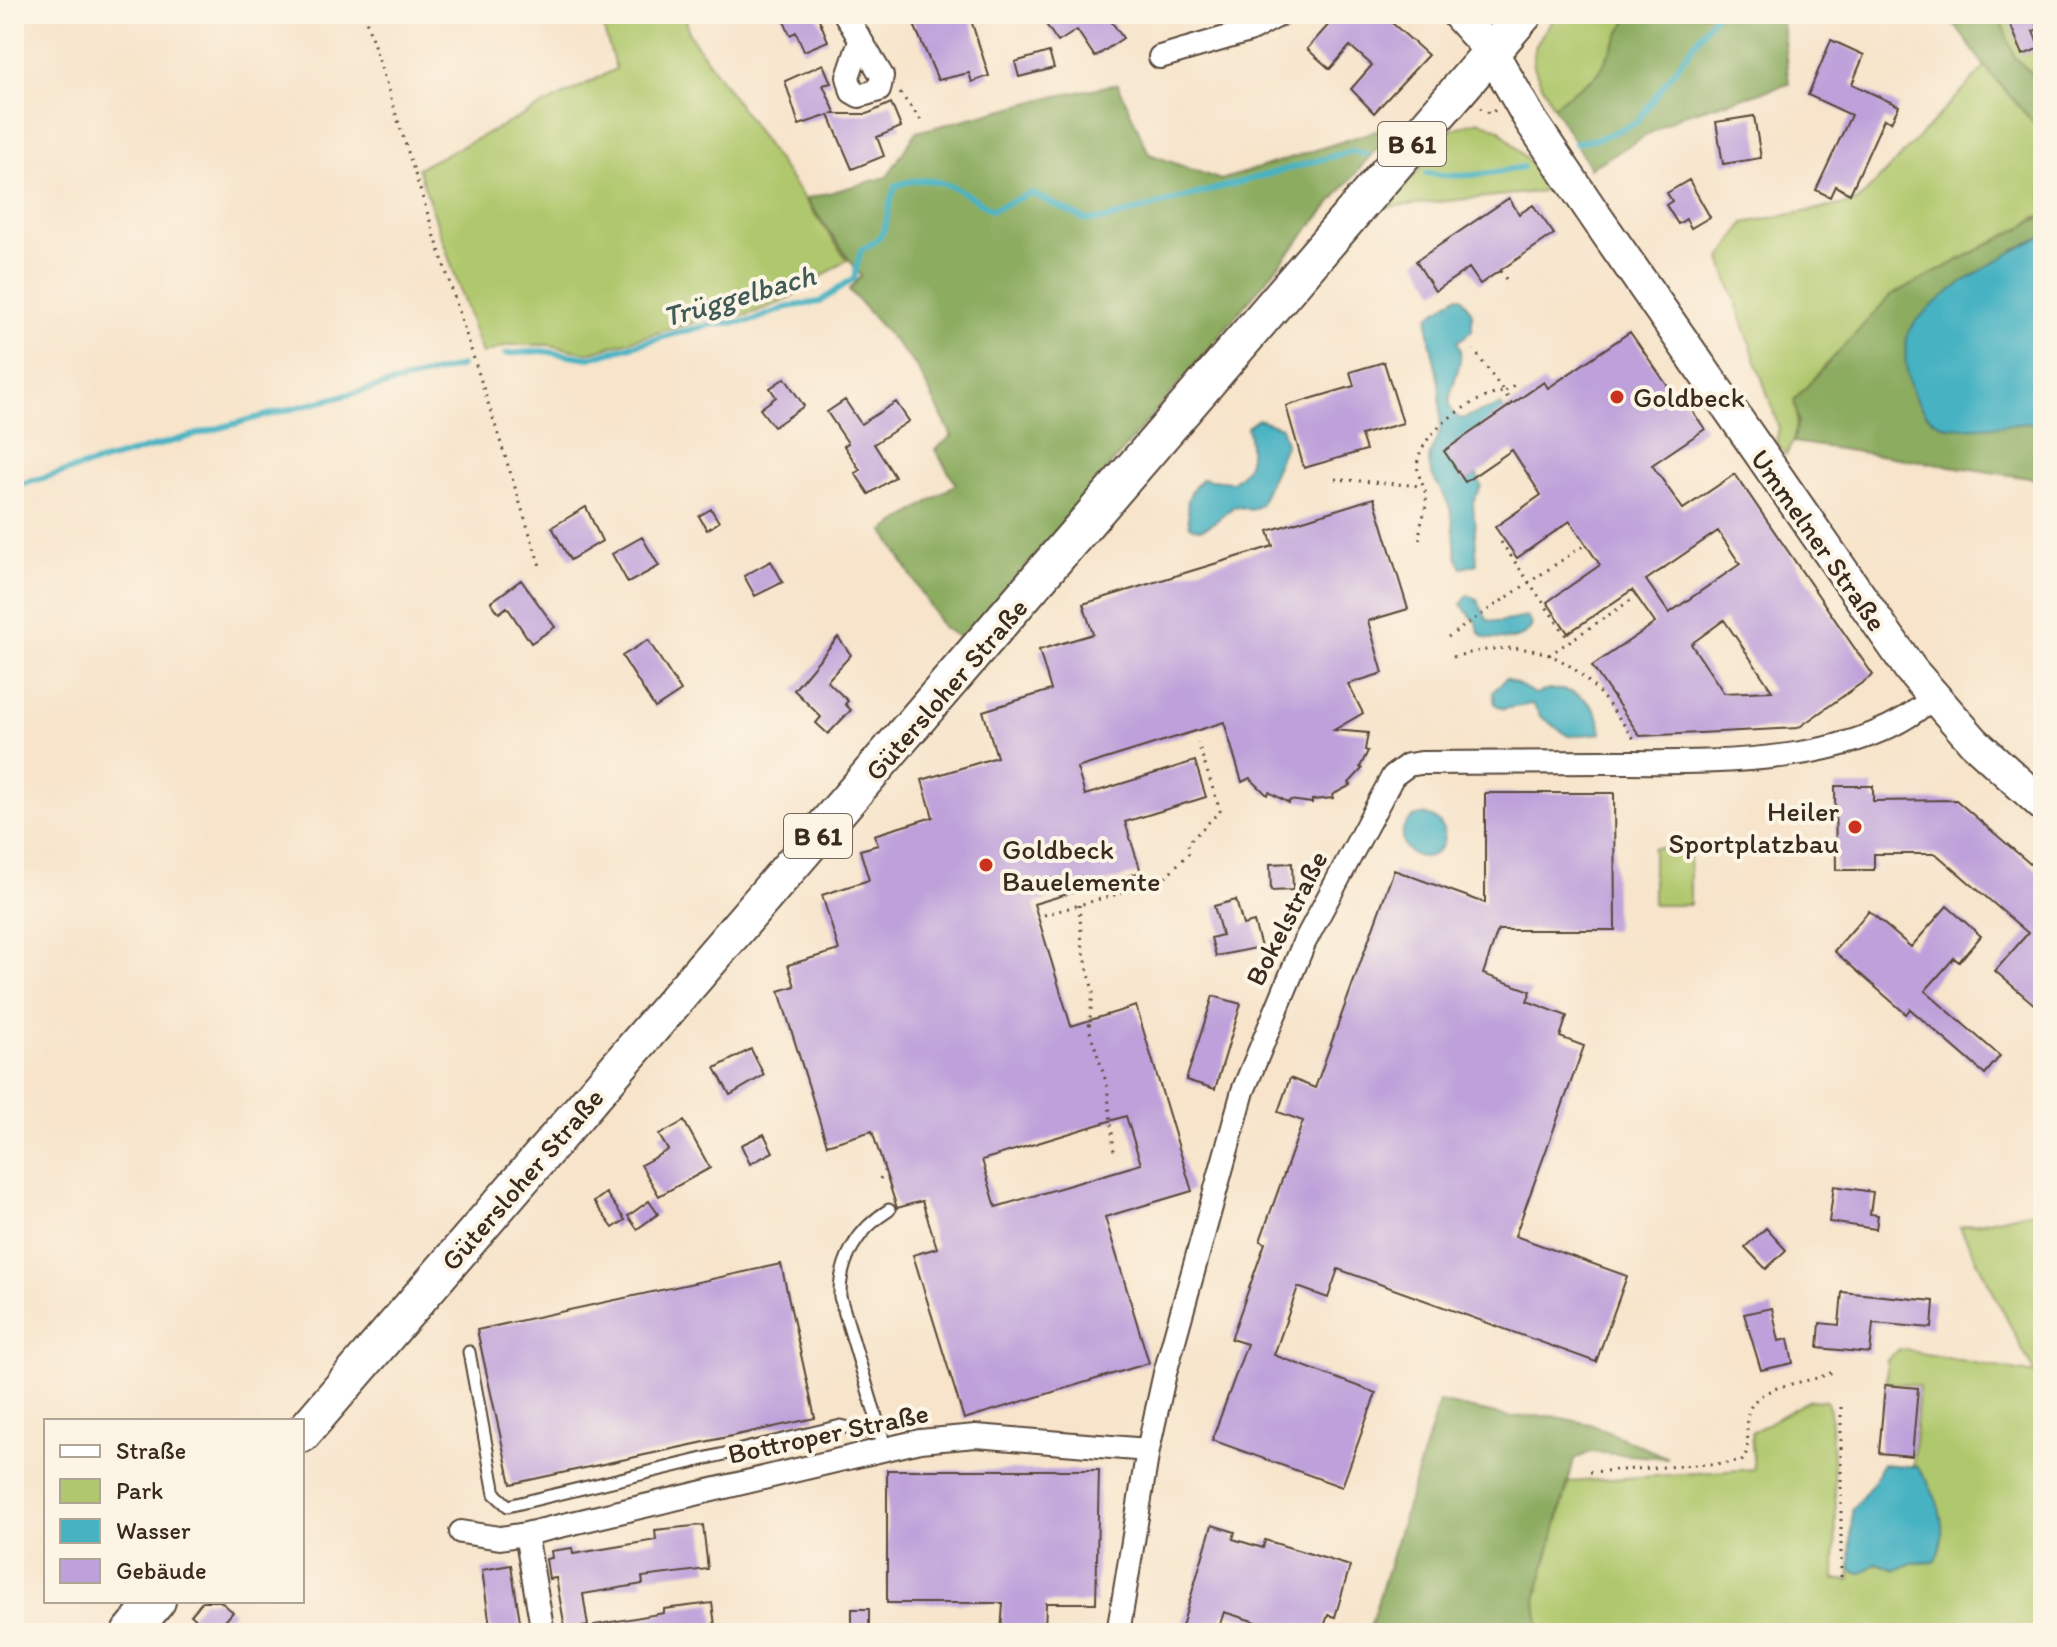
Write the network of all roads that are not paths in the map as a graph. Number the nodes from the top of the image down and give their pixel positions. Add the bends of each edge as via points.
1 (845, 14) edge
2 (1281, 14) edge
3 (1458, 14) edge
4 (1524, 14) edge
5 (860, 41) junction
6 (1491, 51) junction
7 (1160, 57) dead end
8 (1932, 698) junction
9 (2043, 805) edge
10 (889, 1210) dead end
11 (469, 1352) dead end
12 (304, 1432) edge
13 (884, 1441) junction
14 (1148, 1450) junction
15 (461, 1532) dead end
16 (526, 1534) junction
17 (155, 1603) edge
18 (130, 1633) edge
19 (543, 1633) edge
20 (1118, 1633) edge

1 - 5 street
2 - 7 street via 1249,31
3 - 6 main road, Ummelner Straße
4 - 6 main road, Gütersloher Straße / B 61
5 - 5 street via 848,77 852,92 871,95 882,84 882,76
6 - 8 main road, Ummelner Straße via 1588,205
6 - 12 main road, Gütersloher Straße / B 61
8 - 9 main road, Ummelner Straße
8 - 14 street, Bokelstraße via 1888,725 1814,750 1755,759 1421,763 1393,776 1304,943 1258,1050 1169,1358
10 - 13 lane via 869,1223 839,1277 840,1297
11 - 13 lane via 495,1494 508,1506 841,1426
13 - 14 street, Bottroper Straße via 976,1436
13 - 16 street, Bottroper Straße
14 - 20 street, Bokelstraße
15 - 16 street, Bottroper Straße via 500,1538
16 - 19 street
17 - 18 main road

